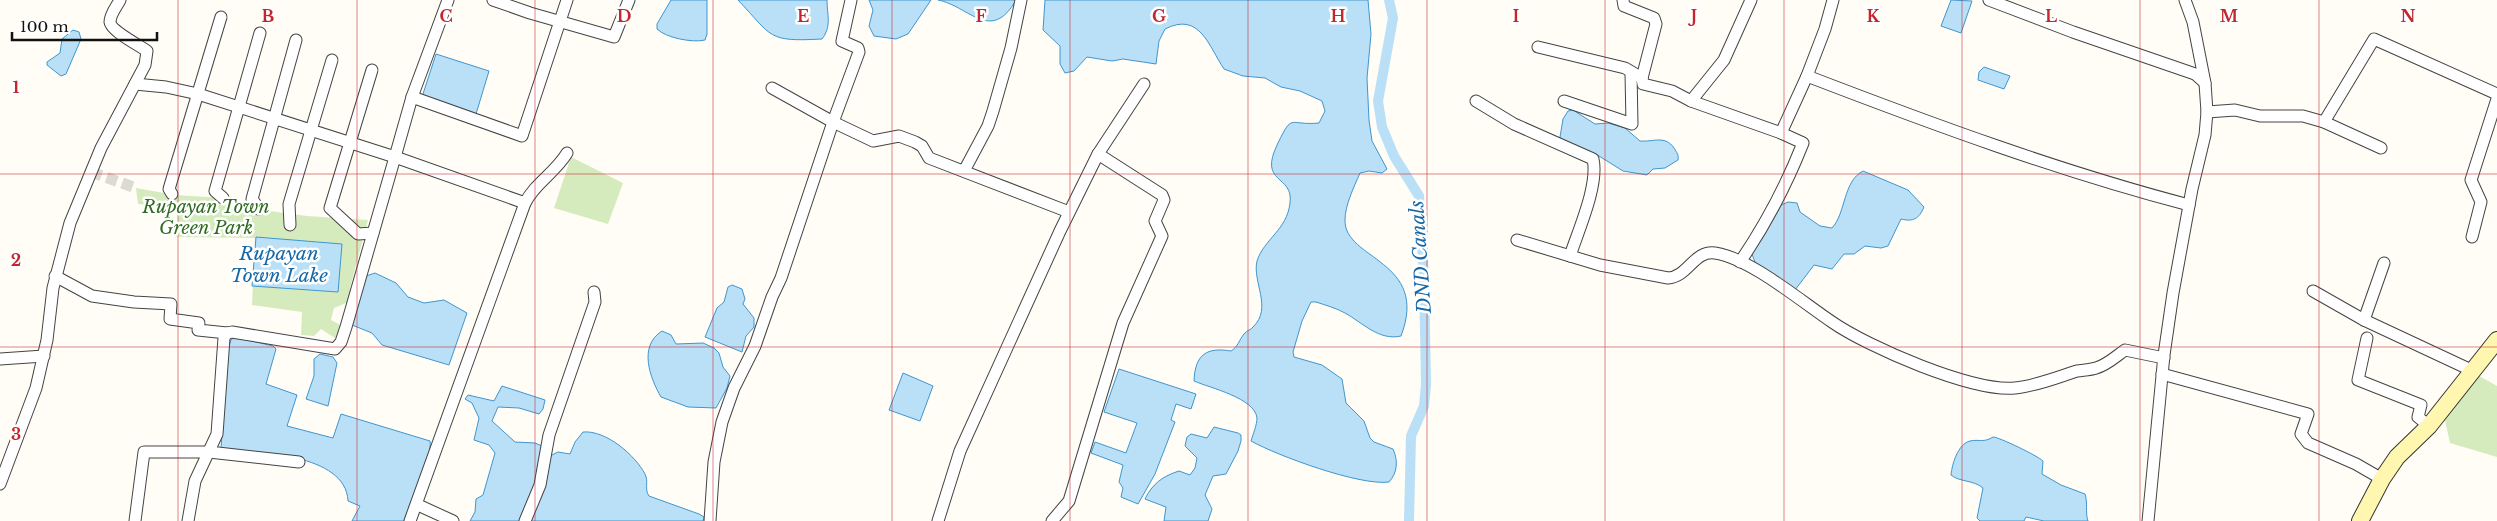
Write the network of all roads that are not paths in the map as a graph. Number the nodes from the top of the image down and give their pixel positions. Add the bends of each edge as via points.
1 (120, 0) edge
2 (448, 0) edge
3 (567, 0) edge
4 (629, 0) edge
5 (851, 0) edge
6 (1021, 0) edge
7 (1623, 0) edge
8 (1751, 0) edge
9 (1833, 0) edge
10 (1988, 0) edge
11 (2185, 0) edge
12 (498, 1) edge
13 (221, 18) dead end
14 (560, 21) junction
15 (260, 33) dead end
16 (296, 40) dead end
17 (1538, 47) dead end
18 (332, 60) dead end
19 (372, 70) dead end
20 (1631, 73) junction
21 (1807, 76) junction
22 (1642, 78) junction
23 (2205, 83) junction
24 (135, 84) junction
25 (1144, 84) dead end
26 (772, 88) dead end
27 (198, 94) junction
28 (2497, 94) edge
29 (412, 97) junction
30 (2497, 99) edge
31 (1476, 101) dead end
32 (1564, 101) dead end
33 (1691, 101) junction
34 (240, 108) junction
35 (2207, 112) junction
36 (275, 119) junction
37 (833, 122) junction
38 (2324, 122) junction
39 (310, 130) junction
40 (1781, 132) junction
41 (350, 142) junction
42 (2382, 148) dead end
43 (567, 153) dead end
44 (1098, 154) junction
45 (395, 157) junction
46 (964, 171) junction
47 (170, 192) dead end
48 (219, 195) dead end
49 (525, 203) junction
50 (2189, 205) junction
51 (259, 209) dead end
52 (1069, 212) junction
53 (290, 225) dead end
54 (372, 233) junction
55 (2472, 237) dead end
56 (1517, 240) dead end
57 (1570, 256) junction
58 (1740, 262) junction
59 (2384, 263) dead end
60 (56, 276) junction
61 (2313, 291) dead end
62 (594, 292) dead end
63 (2364, 320) junction
64 (227, 333) junction
65 (2367, 338) dead end
66 (2497, 340) edge
67 (44, 356) junction
68 (2164, 358) junction
69 (0, 359) edge
70 (2471, 370) junction
71 (2162, 374) junction
72 (2428, 426) junction
73 (208, 452) junction
74 (298, 462) dead end
75 (2382, 479) junction
76 (0, 484) edge
77 (418, 505) junction
78 (135, 521) edge
79 (188, 521) edge
80 (410, 521) edge
81 (453, 521) edge
82 (525, 521) edge
83 (710, 521) edge
84 (938, 521) edge
85 (1052, 521) edge
86 (2148, 521) edge
87 (2360, 521) edge

1 - 24 street via 110,22 113,29 147,51 145,65
2 - 29 street
3 - 14 street
4 - 14 street via 614,37
5 - 37 street via 842,41 858,48 859,52
6 - 46 street via 988,126
7 - 22 street via 1624,6 1654,18 1656,24
8 - 33 street via 1724,60
9 - 21 street
10 - 23 street via 2195,74
11 - 23 street via 2193,22
12 - 14 street
13 - 27 street
14 - 29 street via 522,136
15 - 34 street
16 - 36 street
17 - 20 street via 1625,68
18 - 39 street
19 - 41 street
20 - 22 street
20 - 32 street via 1632,124
21 - 40 street
21 - 50 street via 2029,157
22 - 33 street via 1643,84 1672,91
23 - 35 street
24 - 27 street
24 - 60 street via 101,148 82,193
25 - 44 street
26 - 37 street
27 - 34 street
27 - 47 street
28 - 38 street via 2374,39
29 - 45 street
30 - 55 street via 2471,180 2481,202
31 - 57 street via 1514,124 1593,159 1595,168
33 - 40 street
34 - 36 street
34 - 48 street
35 - 38 street via 2235,110 2260,116 2303,116
35 - 50 street
36 - 39 street
36 - 51 street via 252,199
37 - 46 street via 873,141 899,136 922,146 929,158
37 - 83 street via 781,278 722,422 714,462
38 - 42 street
39 - 41 street
39 - 53 street via 289,204
40 - 58 street via 1803,143 1766,223
41 - 45 street
41 - 54 street via 330,208 358,234
43 - 49 street via 555,170 531,191
44 - 52 street
44 - 85 street via 1162,195 1164,200 1155,221 1162,236 1123,323 1069,501
45 - 49 street
45 - 54 street
46 - 52 street
49 - 77 street
50 - 68 street
52 - 84 street via 963,444
54 - 64 street via 346,328 335,349
56 - 57 street
57 - 58 street via 1668,278 1677,277 1703,254 1714,253
58 - 68 street via 1858,338 1909,361 1986,384 2015,388 2096,368 2125,350
59 - 63 street
60 - 64 street via 92,296 171,304 170,319 199,323 198,330
60 - 67 street
61 - 63 street
62 - 82 street via 595,302 549,435 540,485
63 - 70 street
64 - 73 street via 222,347 217,434
65 - 72 street via 2358,380 2422,405 2418,416
66 - 70 street
67 - 69 street
67 - 76 street via 36,388
68 - 71 street
70 - 72 street
71 - 75 street via 2308,414 2301,434 2308,443
71 - 86 street
72 - 75 street
73 - 74 street
73 - 78 street via 144,452
73 - 79 street via 195,481
75 - 87 street
77 - 80 street
77 - 81 street

